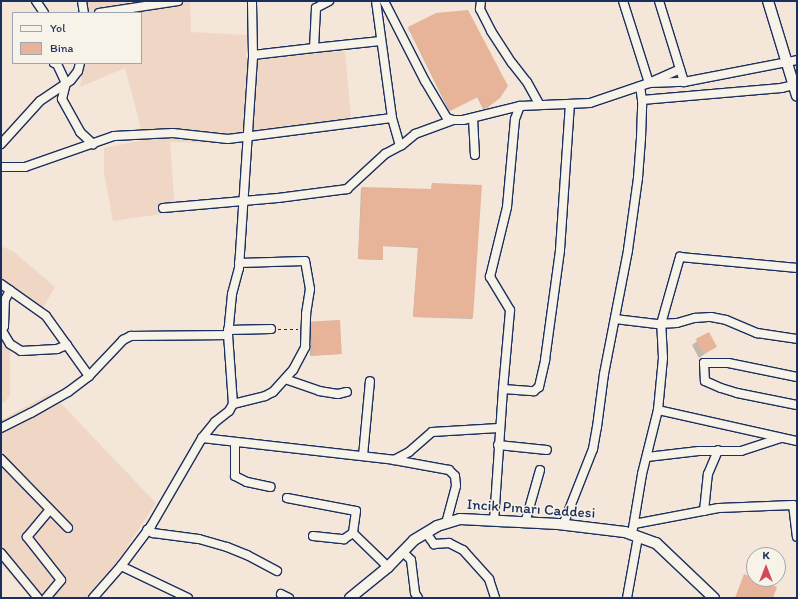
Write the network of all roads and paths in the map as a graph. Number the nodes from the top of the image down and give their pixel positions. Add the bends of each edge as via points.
1 (36, 1) edge
2 (82, 1) edge
3 (178, 1) edge
4 (252, 1) edge
5 (329, 1) edge
6 (376, 1) edge
7 (384, 1) edge
8 (481, 1) edge
9 (623, 1) edge
10 (659, 1) edge
11 (768, 1) edge
12 (43, 12) edge
13 (84, 12) edge
14 (106, 12) edge
15 (381, 41) junction
16 (314, 48) junction
17 (253, 54) junction
18 (792, 61) edge
19 (56, 64) edge
20 (80, 64) edge
21 (680, 69) junction
22 (684, 82) junction
23 (66, 83) junction
24 (649, 83) junction
25 (794, 85) junction
26 (640, 86) junction
27 (797, 96) edge
28 (642, 100) junction
29 (540, 105) junction
30 (570, 105) junction
31 (520, 106) junction
32 (392, 118) junction
33 (473, 118) junction
34 (453, 120) junction
35 (247, 137) junction
36 (1, 144) edge
37 (92, 144) junction
38 (400, 146) junction
39 (475, 154) dead end
40 (1, 167) edge
41 (244, 202) junction
42 (164, 208) dead end
43 (239, 263) junction
44 (797, 268) edge
45 (1, 284) edge
46 (10, 290) junction
47 (615, 319) junction
48 (661, 324) junction
49 (271, 329) joint
50 (2, 330) edge
51 (305, 330) junction
52 (228, 333) junction
53 (797, 339) edge
54 (67, 345) junction
55 (89, 376) junction
56 (797, 377) edge
57 (285, 380) junction
58 (370, 381) dead end
59 (503, 389) junction
60 (346, 392) dead end
61 (233, 404) junction
62 (797, 405) edge
63 (658, 410) junction
64 (1, 428) edge
65 (500, 428) junction
66 (202, 438) junction
67 (780, 438) junction
68 (797, 441) edge
69 (235, 442) junction
70 (498, 445) junction
71 (547, 450) dead end
72 (718, 450) junction
73 (363, 456) junction
74 (647, 457) junction
75 (1, 458) edge
76 (394, 460) junction
77 (540, 470) dead end
78 (270, 487) dead end
79 (287, 498) dead end
80 (50, 510) junction
81 (704, 511) junction
82 (494, 521) junction
83 (525, 522) junction
84 (446, 523) junction
85 (634, 524) junction
86 (563, 525) junction
87 (68, 528) dead end
88 (147, 530) junction
89 (353, 533) junction
90 (426, 533) junction
91 (635, 535) junction
92 (313, 536) dead end
93 (797, 537) edge
94 (403, 552) junction
95 (1, 553) edge
96 (121, 566) junction
97 (388, 567) junction
98 (277, 571) dead end
99 (281, 594) dead end
100 (38, 598) edge
101 (46, 598) edge
102 (93, 598) edge
103 (188, 598) edge
104 (289, 598) edge
105 (350, 598) edge
106 (418, 598) edge
107 (495, 598) edge
108 (628, 598) edge
109 (714, 598) edge

1 - 12 street
2 - 13 street
3 - 14 street
4 - 17 street
5 - 16 street via 316,8
6 - 15 street
7 - 34 street via 425,81 447,118
8 - 29 street via 480,9 491,31
9 - 24 street
10 - 21 street
11 - 18 main road
15 - 16 street
15 - 32 street
16 - 17 street
17 - 35 street
18 - 22 street
18 - 25 main road
19 - 23 street
20 - 23 street via 78,71
21 - 22 street
21 - 24 street
22 - 24 street
23 - 36 street via 40,101
23 - 37 street via 62,99 80,132
24 - 26 street
25 - 27 main road
25 - 28 street
26 - 28 street
26 - 30 street via 590,103
28 - 47 street via 638,178
29 - 30 street
29 - 31 street
30 - 59 street via 560,250 539,387 534,391
31 - 33 street
31 - 59 street via 515,119 507,207 490,277 510,310
32 - 35 street
32 - 38 street
33 - 34 street
33 - 39 street
34 - 38 street via 425,129
35 - 37 street via 228,139 173,133 114,136
35 - 41 street
37 - 40 street via 25,167
38 - 41 street via 385,154 347,189
41 - 42 street
41 - 43 street
43 - 51 street via 305,260 310,288
43 - 52 street via 232,294
44 - 48 street via 680,257
45 - 46 street
46 - 50 street via 5,300
46 - 54 street via 46,316
47 - 48 street
47 - 86 street via 593,449
48 - 53 street via 710,316 757,333
48 - 63 street via 663,358
49 - 51 path
49 - 52 street
50 - 54 street via 10,344 21,351 57,349
51 - 57 street via 305,347 301,357
52 - 55 street via 131,336 123,340
52 - 61 street
54 - 55 street
55 - 64 street via 68,392
56 - 62 street via 728,363 704,363 705,381 737,393
57 - 60 street via 318,391 338,394
57 - 61 street via 265,396
58 - 73 street
59 - 65 street
61 - 66 street
63 - 67 street
63 - 74 street
65 - 70 street
65 - 76 street via 432,432 409,452
66 - 69 street
66 - 88 street
67 - 68 street
67 - 72 street via 741,451
69 - 73 street
69 - 78 street via 235,476 247,482
70 - 71 street
70 - 82 street
72 - 74 street
72 - 81 street via 708,474
73 - 76 street
74 - 85 street
75 - 80 street
76 - 84 street via 449,470 455,476 456,486
77 - 83 street
79 - 89 street via 356,511
80 - 87 street
80 - 101 street via 27,537 61,580
81 - 85 street
81 - 93 street via 793,505
82 - 83 main road, Incik Pınarı Caddesi
82 - 84 main road, Incik Pınarı Caddesi via 460,519
83 - 86 main road, Incik Pınarı Caddesi
84 - 90 main road, Incik Pınarı Caddesi
85 - 91 street
86 - 91 main road, Incik Pınarı Caddesi
88 - 96 street
88 - 98 street via 199,539 227,547
89 - 92 street via 344,539
89 - 97 street
90 - 94 main road, Incik Pınarı Caddesi via 414,540
90 - 107 street via 434,544 449,543 463,550 489,580
91 - 108 street
91 - 109 main road, Incik Pınarı Caddesi via 656,543
94 - 97 main road, Incik Pınarı Caddesi
94 - 106 street via 411,560 415,593
95 - 100 street
96 - 102 street
96 - 103 street
97 - 105 main road, Incik Pınarı Caddesi
99 - 104 street

